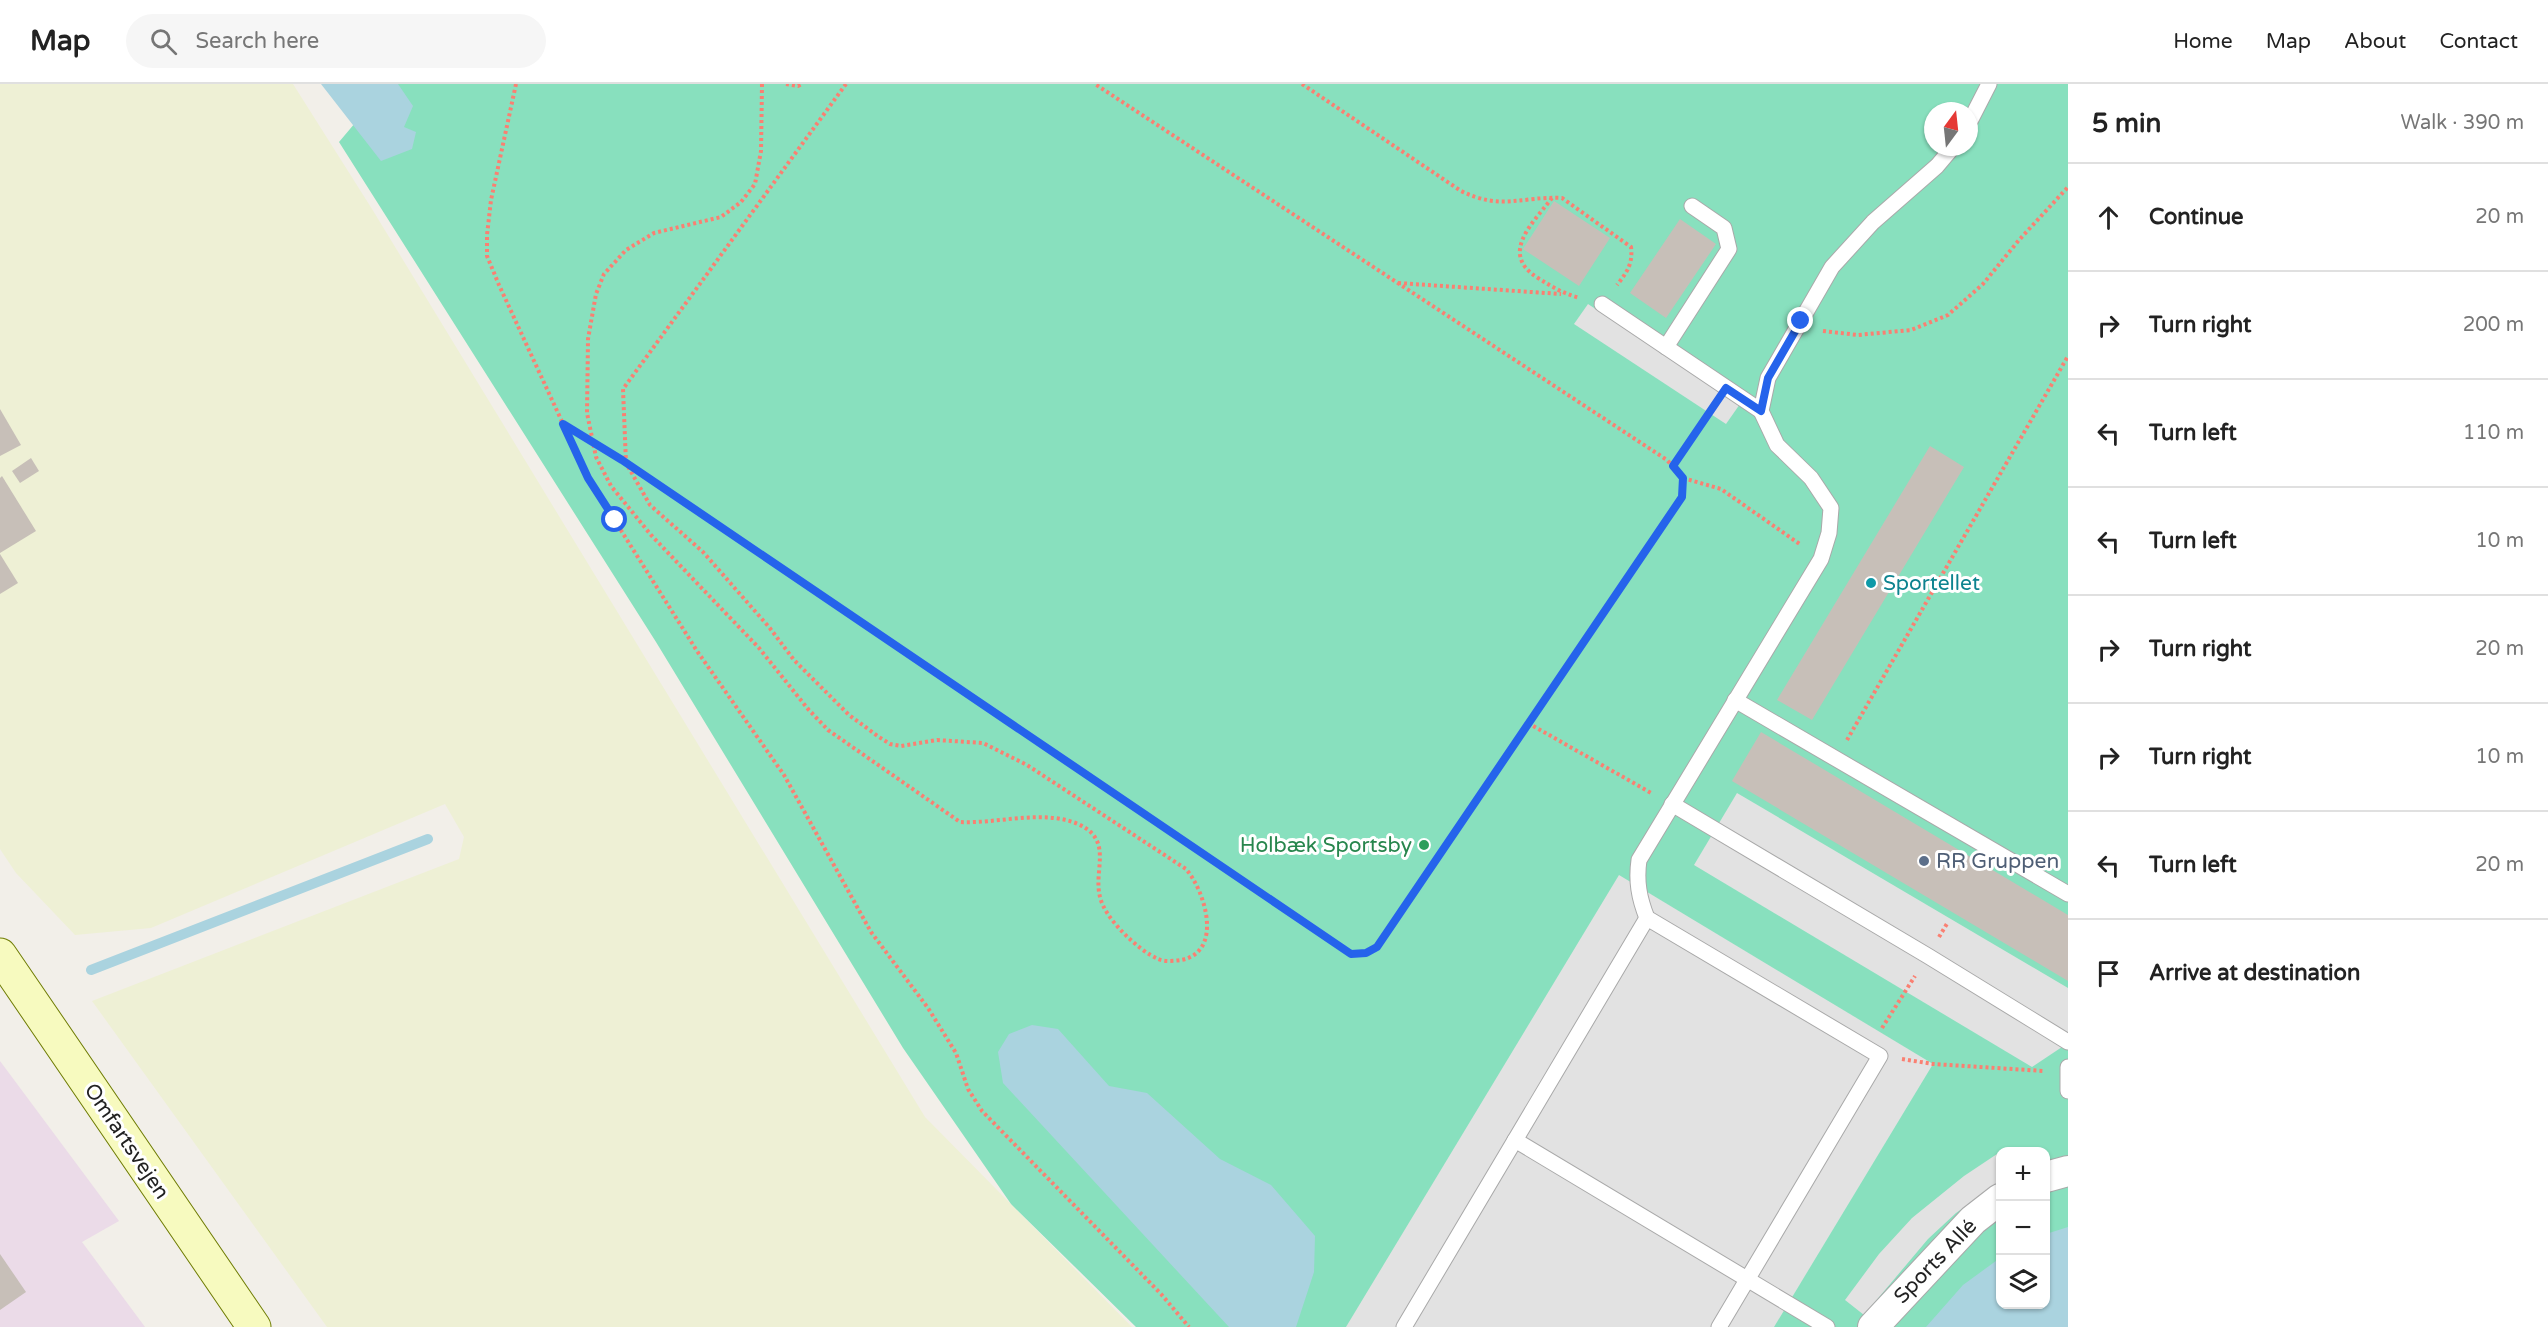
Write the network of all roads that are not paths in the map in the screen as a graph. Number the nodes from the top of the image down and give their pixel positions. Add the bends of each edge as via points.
1 (1989, 84) edge
2 (1978, 105) edge
3 (1945, 156) edge
4 (1692, 206) dead end
5 (1602, 304) road end
6 (1666, 347) junction
7 (1761, 411) junction
8 (1735, 700) junction
9 (1672, 804) junction
10 (2068, 894) edge
11 (1647, 918) junction
12 (0, 955) edge
13 (2068, 1042) edge
14 (2067, 1069) edge
15 (2068, 1091) edge
16 (1515, 1140) junction
17 (2068, 1171) edge
18 (2050, 1176) edge
19 (1998, 1201) edge
20 (1748, 1280) junction
21 (245, 1324) edge
22 (1404, 1327) edge
23 (1719, 1327) edge
24 (1827, 1327) edge
25 (1873, 1327) edge

1 - 2 lane
3 - 7 lane via 1873,222 1832,267 1768,378
4 - 6 lane via 1724,228 1729,249
5 - 6 lane
6 - 7 lane
7 - 8 lane via 1777,445 1812,478 1830,508 1829,533 1821,559
8 - 9 lane
8 - 10 lane
9 - 11 lane via 1639,860 1636,879
9 - 13 lane
11 - 16 lane
11 - 20 lane via 1875,1053
12 - 21 main road, Omfartsvejen
14 - 15 lane
16 - 20 lane
16 - 22 lane
17 - 18 street
19 - 25 street, Sports Allé via 1972,1220
20 - 23 lane
20 - 24 lane

